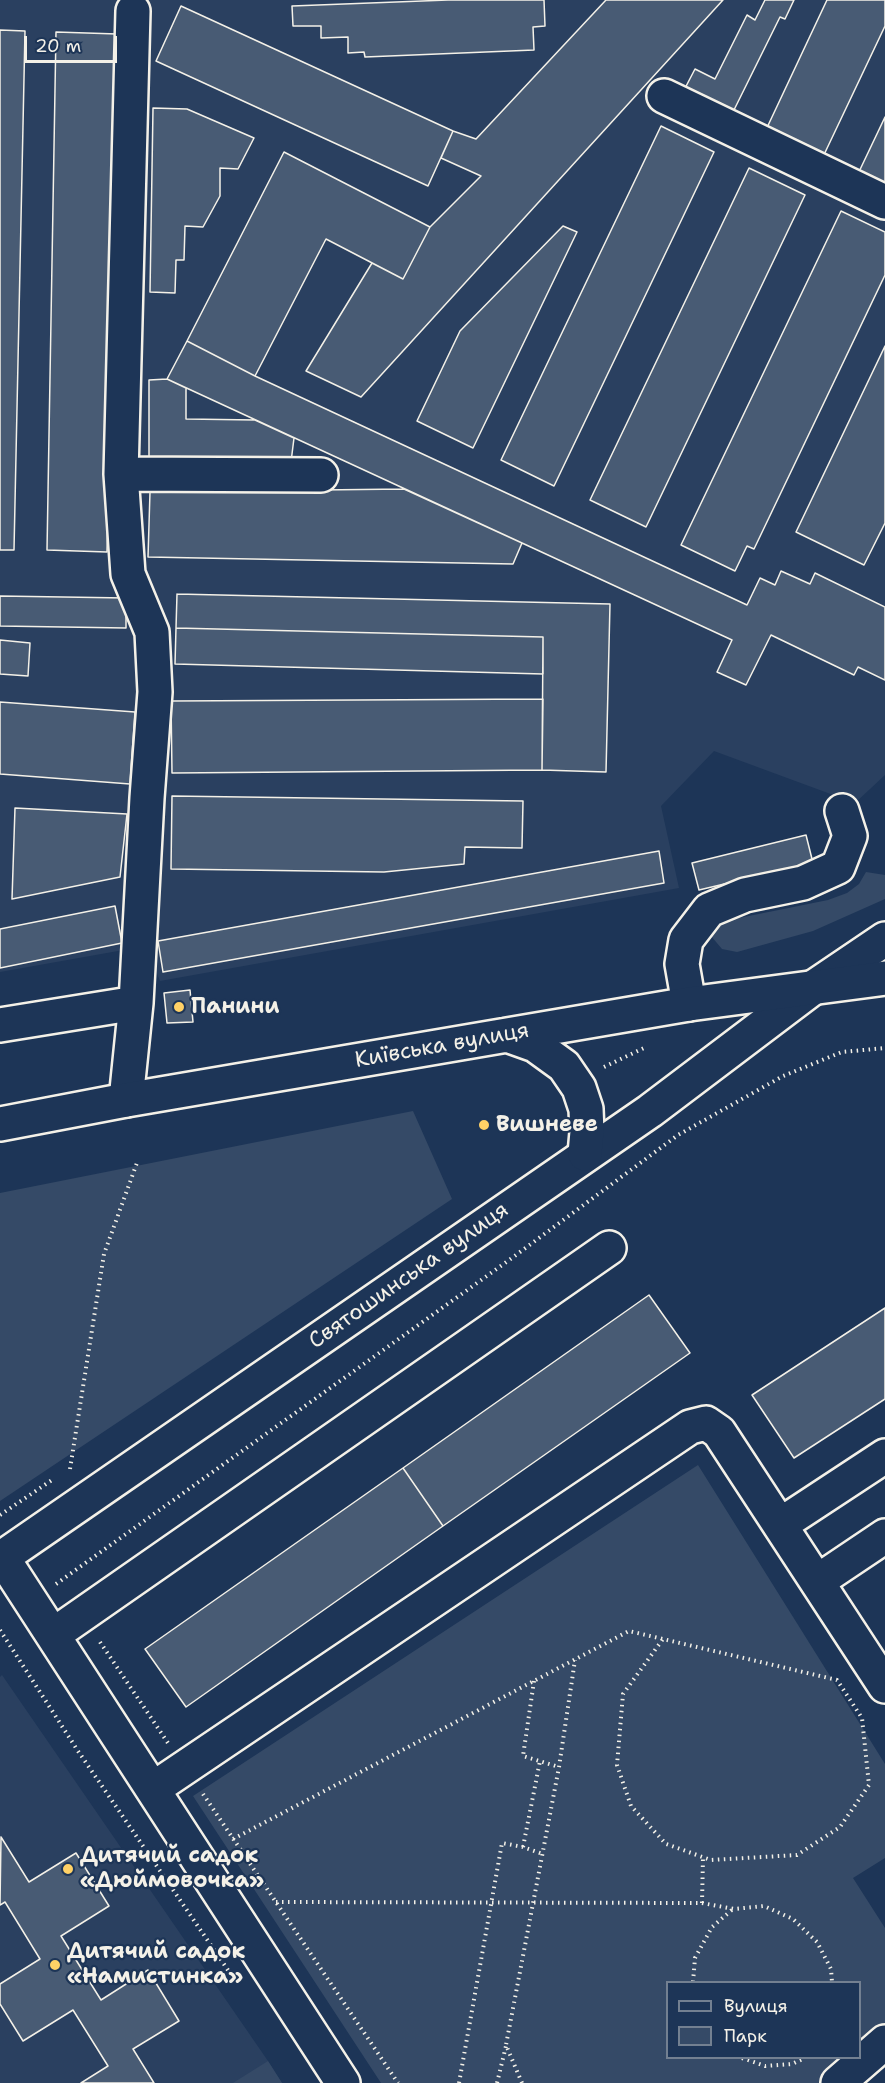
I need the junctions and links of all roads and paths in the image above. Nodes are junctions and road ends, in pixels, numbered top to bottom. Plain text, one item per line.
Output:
1 (133, 11) dead end
2 (664, 96) dead end
3 (885, 202) edge
4 (121, 474) junction
5 (321, 475) dead end
6 (842, 811) dead end
7 (885, 939) edge
8 (885, 978) edge
9 (814, 987) junction
10 (136, 1003) junction
11 (689, 1004) junction
12 (0, 1025) edge
13 (507, 1035) junction
14 (644, 1048) dead end
15 (885, 1048) edge
16 (603, 1068) dead end
17 (126, 1100) junction
18 (0, 1124) edge
19 (585, 1154) junction
20 (138, 1160) dead end
21 (609, 1248) dead end
22 (885, 1456) edge
23 (70, 1469) dead end
24 (780, 1525) junction
25 (885, 1536) edge
26 (1, 1558) edge
27 (818, 1581) junction
28 (60, 1582) junction
29 (32, 1602) junction
30 (82, 1615) junction
31 (0, 1630) edge
32 (53, 1635) junction
33 (663, 1639) junction
34 (575, 1659) junction
35 (534, 1680) junction
36 (885, 1686) edge
37 (540, 1761) junction
38 (185, 1767) junction
39 (560, 1767) junction
40 (153, 1789) junction
41 (233, 1839) junction
42 (523, 1847) junction
43 (543, 1854) junction
44 (703, 1857) junction
45 (276, 1902) junction
46 (492, 1902) junction
47 (533, 1903) junction
48 (702, 1903) junction
49 (734, 1909) junction
50 (233, 1978) dead end
51 (693, 1981) edge
52 (832, 1981) edge
53 (885, 2042) edge
54 (506, 2045) junction
55 (745, 2059) edge
56 (803, 2059) edge
57 (343, 2083) edge
58 (398, 2083) edge
59 (459, 2083) edge
60 (497, 2083) edge
61 (522, 2083) edge
62 (838, 2083) edge

1 - 4 street
2 - 3 street
4 - 5 street
4 - 10 street
6 - 11 street
7 - 9 street, Святошинська вулиця
8 - 9 street, Київська вулиця
9 - 11 street, Київська вулиця
9 - 19 street, Святошинська вулиця
10 - 12 street
10 - 17 street
11 - 13 street, Київська вулиця
13 - 17 street, Київська вулиця
13 - 19 street
14 - 16 path
15 - 28 path
17 - 18 street, Київська вулиця
19 - 26 street, Святошинська вулиця
20 - 23 path
21 - 30 street
22 - 24 street
24 - 27 street
24 - 38 street
25 - 27 street
26 - 29 street
27 - 36 street
28 - 29 path
28 - 30 path
29 - 32 street
30 - 32 street
30 - 38 path
31 - 50 path
32 - 40 street
33 - 34 path
33 - 44 path
33 - 44 path
34 - 35 path
34 - 39 path
35 - 37 path
35 - 41 path
37 - 39 path
37 - 42 path
38 - 40 street
38 - 41 path
39 - 43 path
40 - 57 street
41 - 45 path
42 - 43 path
42 - 46 path
43 - 47 path
44 - 48 path
45 - 46 path
45 - 58 path
46 - 47 path
46 - 59 path
47 - 48 path
47 - 54 path
48 - 49 path
49 - 51 path
49 - 52 path
53 - 62 street
54 - 60 path
54 - 61 path
55 - 56 path

